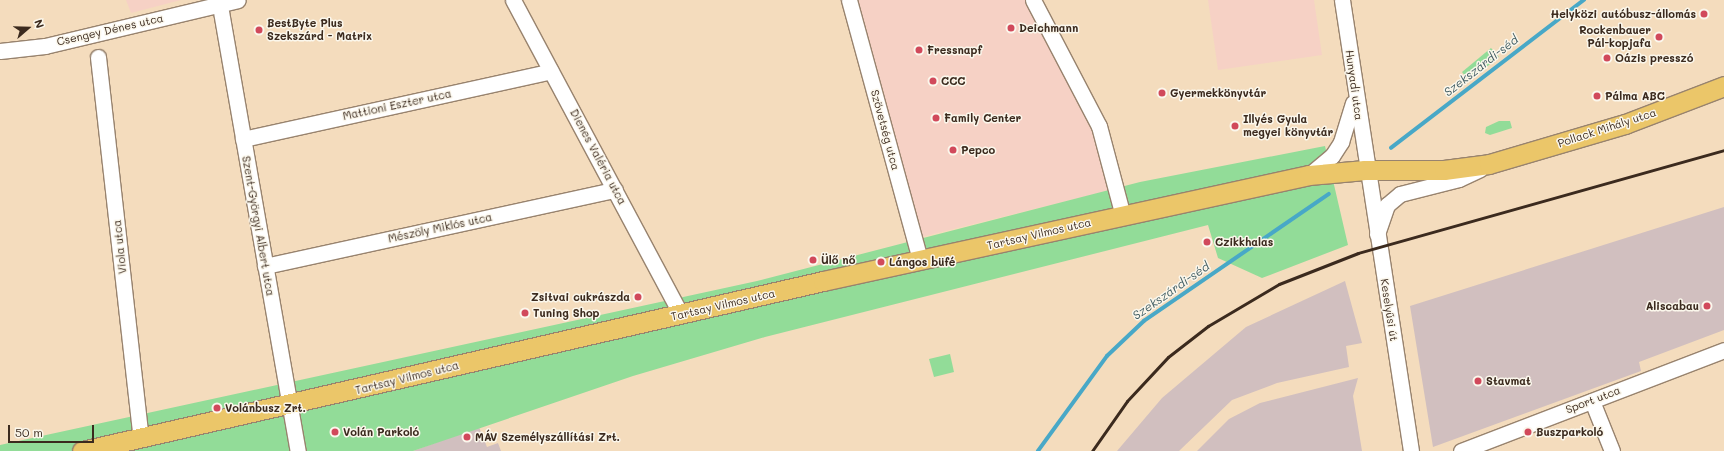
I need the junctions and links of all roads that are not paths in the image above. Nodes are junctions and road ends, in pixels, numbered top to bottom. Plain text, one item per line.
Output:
1 (238, 0) edge
2 (513, 0) edge
3 (849, 0) edge
4 (1033, 0) edge
5 (1342, 0) edge
6 (219, 2) edge
7 (0, 51) edge
8 (98, 58) dead end
9 (551, 71) junction
10 (1724, 86) edge
11 (1355, 94) junction
12 (243, 139) junction
13 (1489, 164) junction
14 (1366, 170) junction
15 (1309, 175) junction
16 (615, 190) junction
17 (1123, 216) junction
18 (1376, 235) junction
19 (920, 260) junction
20 (265, 266) junction
21 (681, 315) junction
22 (1724, 350) edge
23 (1592, 401) junction
24 (290, 404) junction
25 (141, 438) junction
26 (82, 451) edge
27 (298, 451) edge
28 (1411, 451) edge
29 (1461, 451) edge
30 (1612, 451) edge

1 - 6 street, Csengey Dénes utca
2 - 9 street, Dienes Valéria utca
3 - 19 street, Szövetség utca
4 - 17 street
5 - 11 street, Hunyadi utca
6 - 7 street, Csengey Dénes utca
6 - 12 street, Szent-Györgyi Albert utca
8 - 25 street, Viola utca
9 - 12 street, Mattioni Eszter utca
9 - 16 street, Dienes Valéria utca
10 - 13 main road, Pollack Mihály utca
11 - 14 street, Hunyadi utca
11 - 15 street
12 - 20 street, Szent-Györgyi Albert utca
13 - 14 main road, Pollack Mihály utca
13 - 18 street, Pollack Mihály utca
14 - 15 main road, Tartsay Vilmos utca
14 - 18 street, Keselyűsi út
15 - 17 main road, Tartsay Vilmos utca
16 - 20 street, Mészöly Miklós utca
16 - 21 street, Dienes Valéria utca
17 - 19 main road, Tartsay Vilmos utca
18 - 28 street, Keselyűsi út
19 - 21 main road, Tartsay Vilmos utca
20 - 24 street, Szent-Györgyi Albert utca
21 - 24 main road, Tartsay Vilmos utca
22 - 23 street, Sport utca
23 - 29 street, Sport utca
23 - 30 street
24 - 25 main road, Tartsay Vilmos utca
24 - 27 street, Szent-Györgyi Albert utca
25 - 26 main road, Tartsay Vilmos utca

